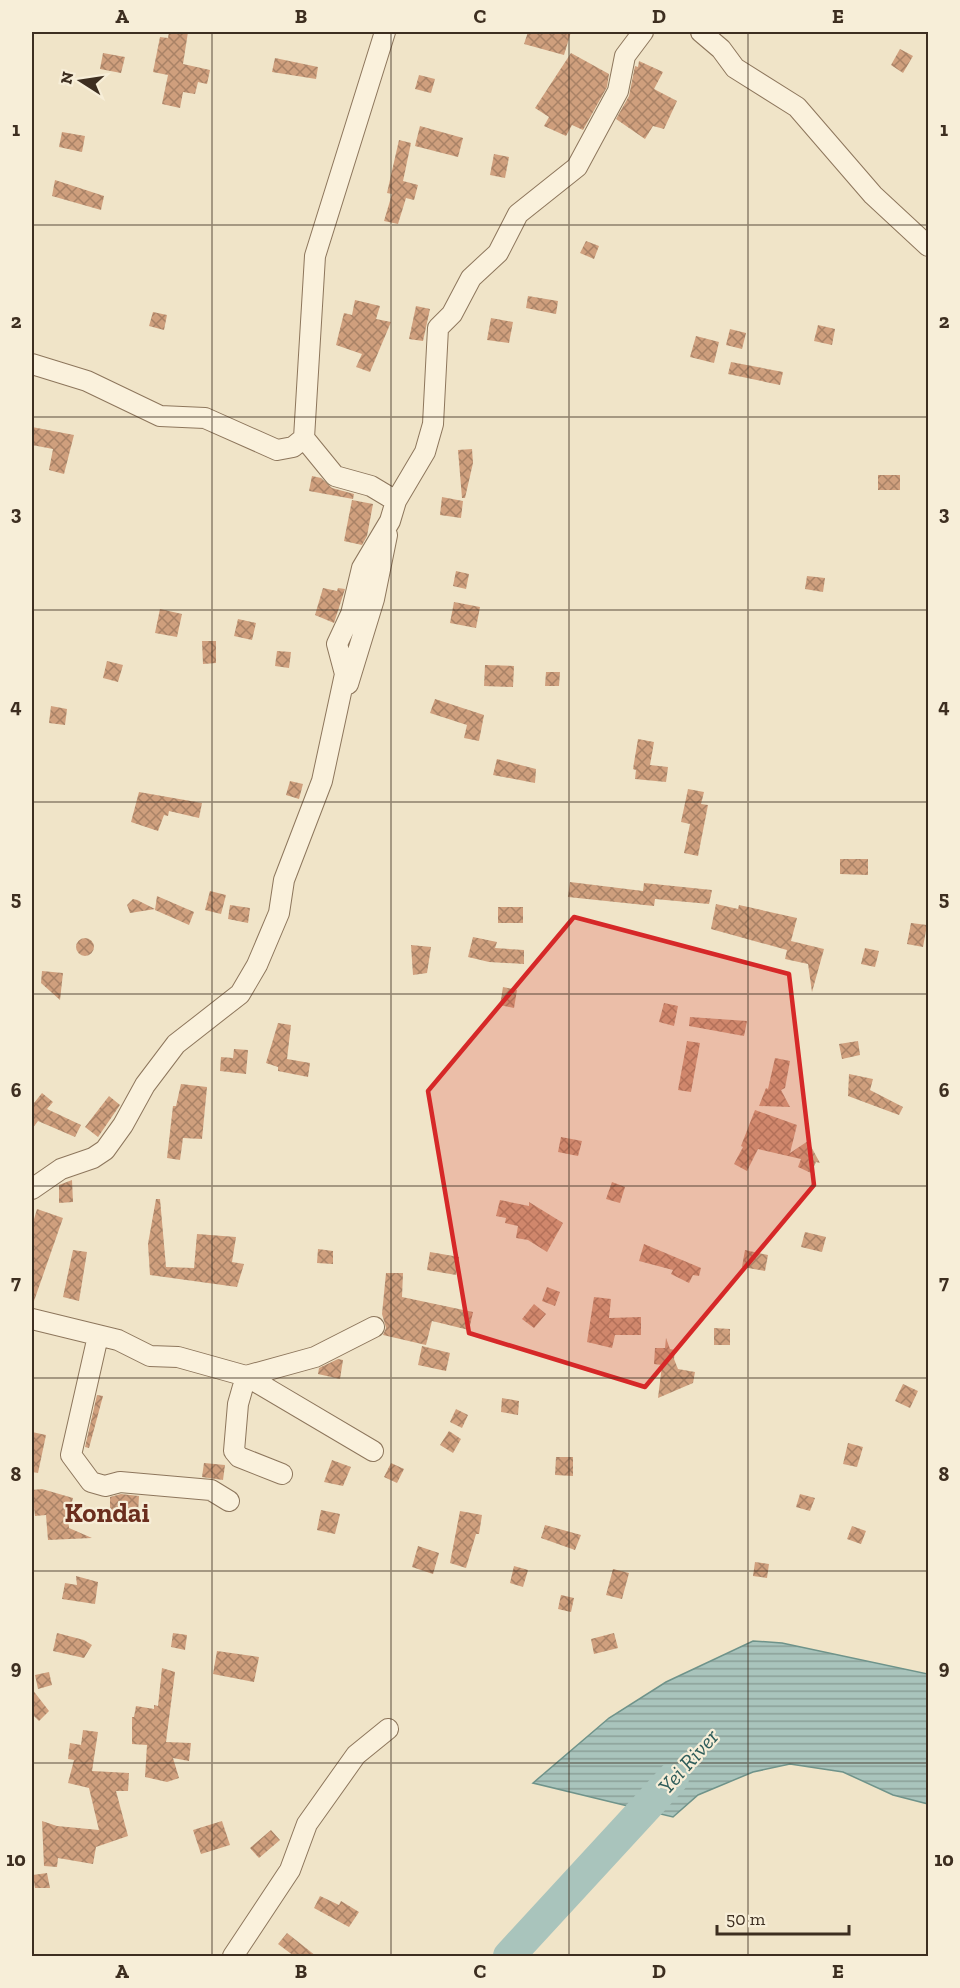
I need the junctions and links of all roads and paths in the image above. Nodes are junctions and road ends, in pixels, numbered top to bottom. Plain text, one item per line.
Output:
1 (385, 32) edge
2 (643, 32) edge
3 (701, 32) edge
4 (928, 246) edge
5 (32, 364) edge
6 (304, 438) junction
7 (396, 501) junction
8 (32, 1190) edge
9 (32, 1319) edge
10 (374, 1327) dead end
11 (98, 1336) junction
12 (246, 1376) junction
13 (373, 1451) dead end
14 (282, 1474) dead end
15 (229, 1501) dead end
16 (388, 1729) dead end
17 (233, 1956) edge

1 - 6 street
2 - 7 street
3 - 4 street
5 - 6 street
6 - 7 street
7 - 8 street
9 - 11 street
10 - 12 street
11 - 12 street
11 - 15 street
12 - 13 street
12 - 14 street
16 - 17 street

